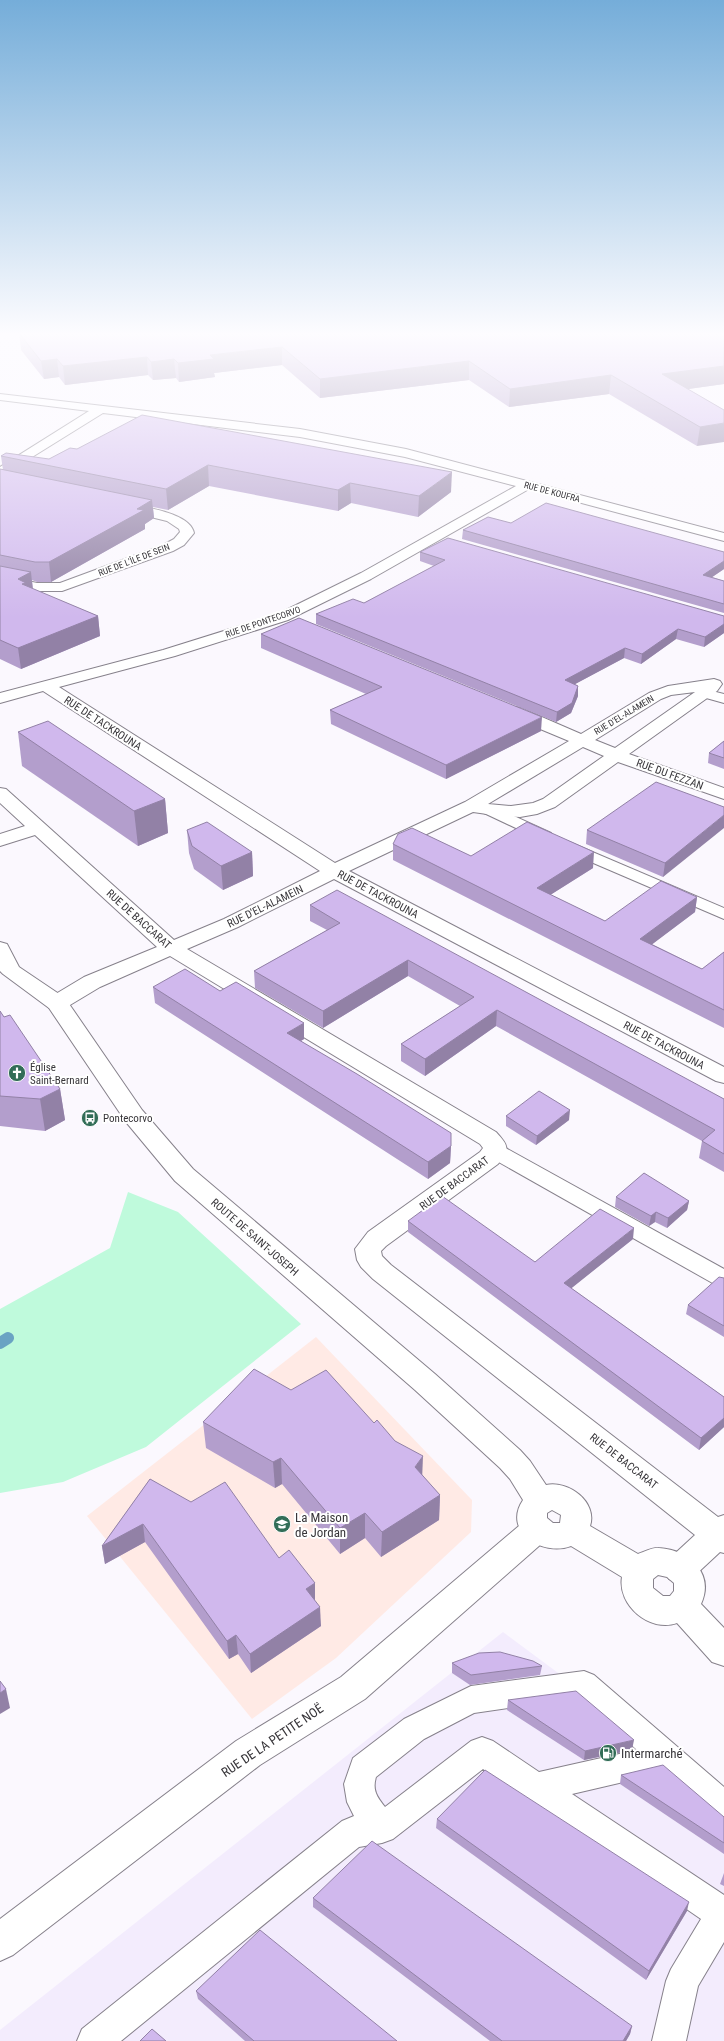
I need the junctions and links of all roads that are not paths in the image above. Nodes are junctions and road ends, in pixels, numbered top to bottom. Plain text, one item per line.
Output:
1 (74, 428) edge
2 (258, 428) edge
3 (3, 479) edge
4 (527, 485) junction
5 (107, 503) edge
6 (434, 537) junction
7 (724, 537) edge
8 (451, 542) edge
9 (0, 579) edge
10 (283, 617) junction
11 (305, 626) edge
12 (714, 684) edge
13 (46, 686) junction
14 (0, 698) edge
15 (724, 699) edge
16 (502, 707) edge
17 (583, 740) junction
18 (616, 755) junction
19 (0, 793) edge
20 (724, 794) edge
21 (481, 808) junction
22 (38, 828) junction
23 (0, 840) edge
24 (334, 871) junction
25 (724, 914) edge
26 (0, 948) edge
27 (171, 948) junction
28 (5, 972) edge
29 (57, 1003) junction
30 (724, 1076) edge
31 (495, 1151) junction
32 (724, 1279) edge
33 (538, 1515) junction
34 (722, 1534) edge
35 (680, 1569) junction
36 (639, 1571) junction
37 (682, 1606) junction
38 (724, 1651) edge
39 (667, 1757) junction
40 (536, 1788) junction
41 (724, 1807) edge
42 (382, 1828) junction
43 (723, 1913) edge
44 (0, 1942) edge
45 (94, 2041) edge
46 (669, 2041) edge

1 - 3 street
2 - 4 street, RUE DE KOUFRA
4 - 6 street, RUE DE PONTECORVO
4 - 7 street, RUE DE KOUFRA
5 - 9 street, RUE DE L'ÎLE DE SEIN
6 - 8 street
6 - 10 street, RUE DE PONTECORVO
10 - 11 street
10 - 13 street, RUE DE PONTECORVO
12 - 15 lane
12 - 17 street, RUE D'EL-ALAMEIN
12 - 18 street, RUE D'EL-ALAMEIN
13 - 14 street, RUE DE PONTECORVO
13 - 24 street, RUE DE TACKROUNA
16 - 17 street
17 - 18 street, RUE D'EL-ALAMEIN
17 - 21 street, RUE D'EL-ALAMEIN
18 - 20 street, RUE DU FEZZAN
18 - 21 street, RUE D'EL-ALAMEIN
19 - 22 street, RUE DE BACCARAT
21 - 24 street, RUE D'EL-ALAMEIN
21 - 25 lane
22 - 23 street
22 - 27 street, RUE DE BACCARAT
24 - 27 street, RUE D'EL-ALAMEIN
24 - 30 street, RUE DE TACKROUNA
26 - 28 street, ROUTE DE SAINT-JOSEPH
27 - 29 street, RUE D'EL-ALAMEIN
27 - 31 street, RUE DE BACCARAT
28 - 29 street, ROUTE DE SAINT-JOSEPH
29 - 33 street, ROUTE DE SAINT-JOSEPH
31 - 32 lane
31 - 34 street, RUE DE BACCARAT
33 - 36 street
33 - 44 street, RUE DE LA PETITE NOË
34 - 35 street
35 - 36 street
35 - 37 street
36 - 37 street
37 - 38 street
39 - 40 lane
39 - 41 lane
39 - 42 lane
40 - 42 lane
40 - 43 lane
42 - 45 lane
43 - 46 lane

